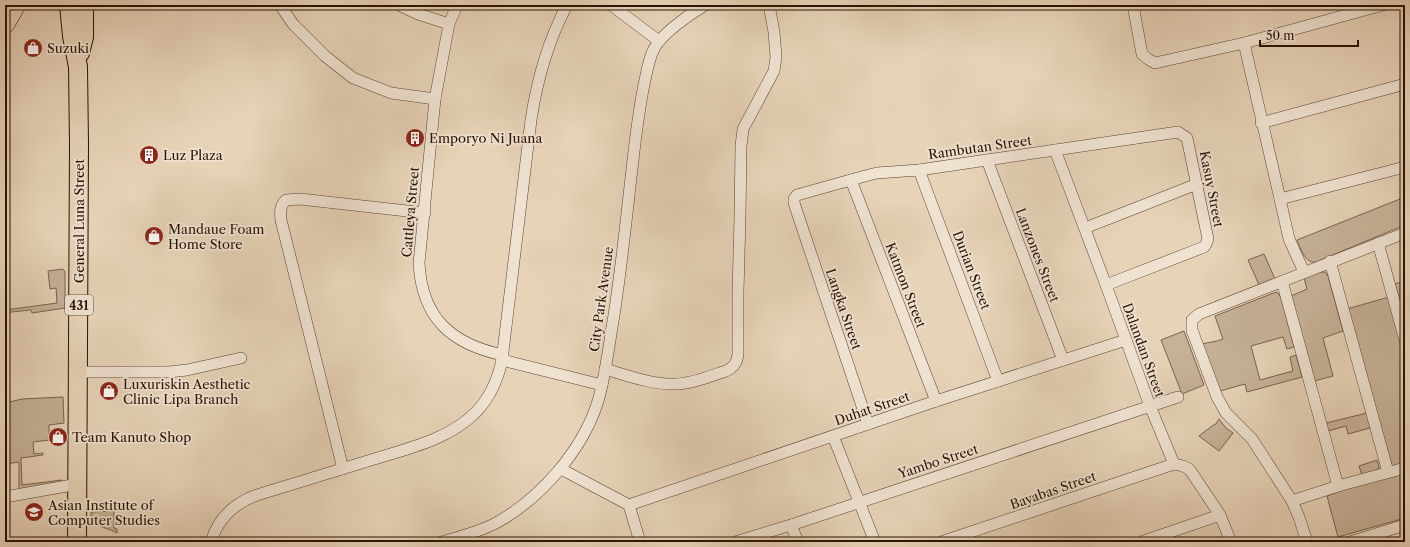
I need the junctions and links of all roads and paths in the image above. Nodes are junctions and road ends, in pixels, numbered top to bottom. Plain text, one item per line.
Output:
1 (16, 5) edge
2 (70, 5) edge
3 (84, 5) edge
4 (280, 5) edge
5 (399, 5) edge
6 (457, 5) edge
7 (566, 5) edge
8 (611, 5) edge
9 (705, 5) edge
10 (768, 5) edge
11 (1133, 5) edge
12 (1384, 5) edge
13 (5, 24) edge
14 (449, 24) junction
15 (659, 41) junction
16 (1244, 43) junction
17 (78, 67) junction
18 (1405, 84) edge
19 (435, 99) junction
20 (1262, 123) junction
21 (1178, 132) joint
22 (1055, 150) junction
23 (987, 160) junction
24 (1405, 167) edge
25 (919, 170) junction
26 (851, 180) junction
27 (1196, 184) junction
28 (1280, 200) junction
29 (794, 203) joint
30 (425, 213) junction
31 (1085, 228) junction
32 (1405, 232) edge
33 (1378, 243) junction
34 (1330, 261) junction
35 (1304, 272) junction
36 (1282, 281) junction
37 (1106, 285) junction
38 (1126, 340) junction
39 (1405, 340) edge
40 (241, 358) dead end
41 (502, 358) junction
42 (1063, 360) junction
43 (605, 369) junction
44 (79, 372) junction
45 (998, 381) junction
46 (602, 385) junction
47 (1178, 397) dead end
48 (936, 401) junction
49 (1150, 406) junction
50 (868, 424) junction
51 (833, 436) junction
52 (1174, 464) junction
53 (561, 468) junction
54 (1405, 468) edge
55 (343, 469) junction
56 (1388, 472) junction
57 (78, 484) junction
58 (1338, 486) junction
59 (5, 497) edge
60 (859, 502) junction
61 (1292, 502) junction
62 (629, 505) junction
63 (1220, 515) junction
64 (791, 525) junction
65 (1405, 525) edge
66 (77, 542) edge
67 (212, 542) edge
68 (441, 542) edge
69 (640, 542) edge
70 (735, 542) edge
71 (798, 542) edge
72 (875, 542) edge
73 (941, 542) edge
74 (1141, 542) edge
75 (1231, 542) edge
76 (1307, 542) edge
77 (1350, 542) edge

1 - 13 highway
2 - 17 main road, General Luna Street / 431
3 - 17 main road, General Luna Street / 431
4 - 19 street
5 - 14 street
6 - 14 street, Cattleya Street
7 - 41 street
8 - 15 street
9 - 15 street, City Park Avenue
10 - 43 street
11 - 16 street
12 - 16 street
14 - 19 street, Cattleya Street
15 - 43 street, City Park Avenue
16 - 20 street
17 - 44 main road, General Luna Street / 431
18 - 20 street
19 - 30 street, Cattleya Street
20 - 28 street
21 - 22 street, Rambutan Street
21 - 27 street, Kasuy Street
22 - 23 street, Rambutan Street
22 - 31 street, Dalandan Street
23 - 25 street, Rambutan Street
23 - 42 street, Lanzones Street
24 - 28 street
25 - 26 street, Rambutan Street
25 - 45 street, Durian Street
26 - 29 street, Rambutan Street
26 - 48 street, Katmon Street
27 - 31 street
27 - 37 street, Kasuy Street
28 - 35 street
29 - 50 street, Langka Street
30 - 41 street, Cattleya Street
30 - 55 street
31 - 37 street, Dalandan Street
32 - 33 street
33 - 34 street
33 - 39 street
34 - 35 street
34 - 56 street
35 - 36 street
36 - 58 street
36 - 61 street
37 - 38 street, Dalandan Street
38 - 42 street, Duhat Street
38 - 49 street, Dalandan Street
40 - 44 street
41 - 46 street, Cattleya Street
41 - 55 street
42 - 45 street, Duhat Street
43 - 46 street, City Park Avenue
44 - 57 main road, General Luna Street / 431
45 - 48 street, Duhat Street
46 - 53 street, City Park Avenue
47 - 49 street, Yambo Street
48 - 50 street, Duhat Street
49 - 52 street, Dalandan Street
49 - 60 street, Yambo Street
50 - 51 street, Duhat Street
51 - 60 street
51 - 62 street, Duhat Street
52 - 63 street
52 - 73 street, Bayabas Street
53 - 62 street
53 - 68 street, City Park Avenue
54 - 56 street
55 - 67 street
56 - 58 street
57 - 59 street
57 - 66 main road, General Luna Street / 431
58 - 61 street
60 - 64 street, Yambo Street
60 - 72 street
61 - 76 street
62 - 69 street
63 - 74 street
63 - 75 street
64 - 70 street, Yambo Street
64 - 71 street
65 - 77 street

